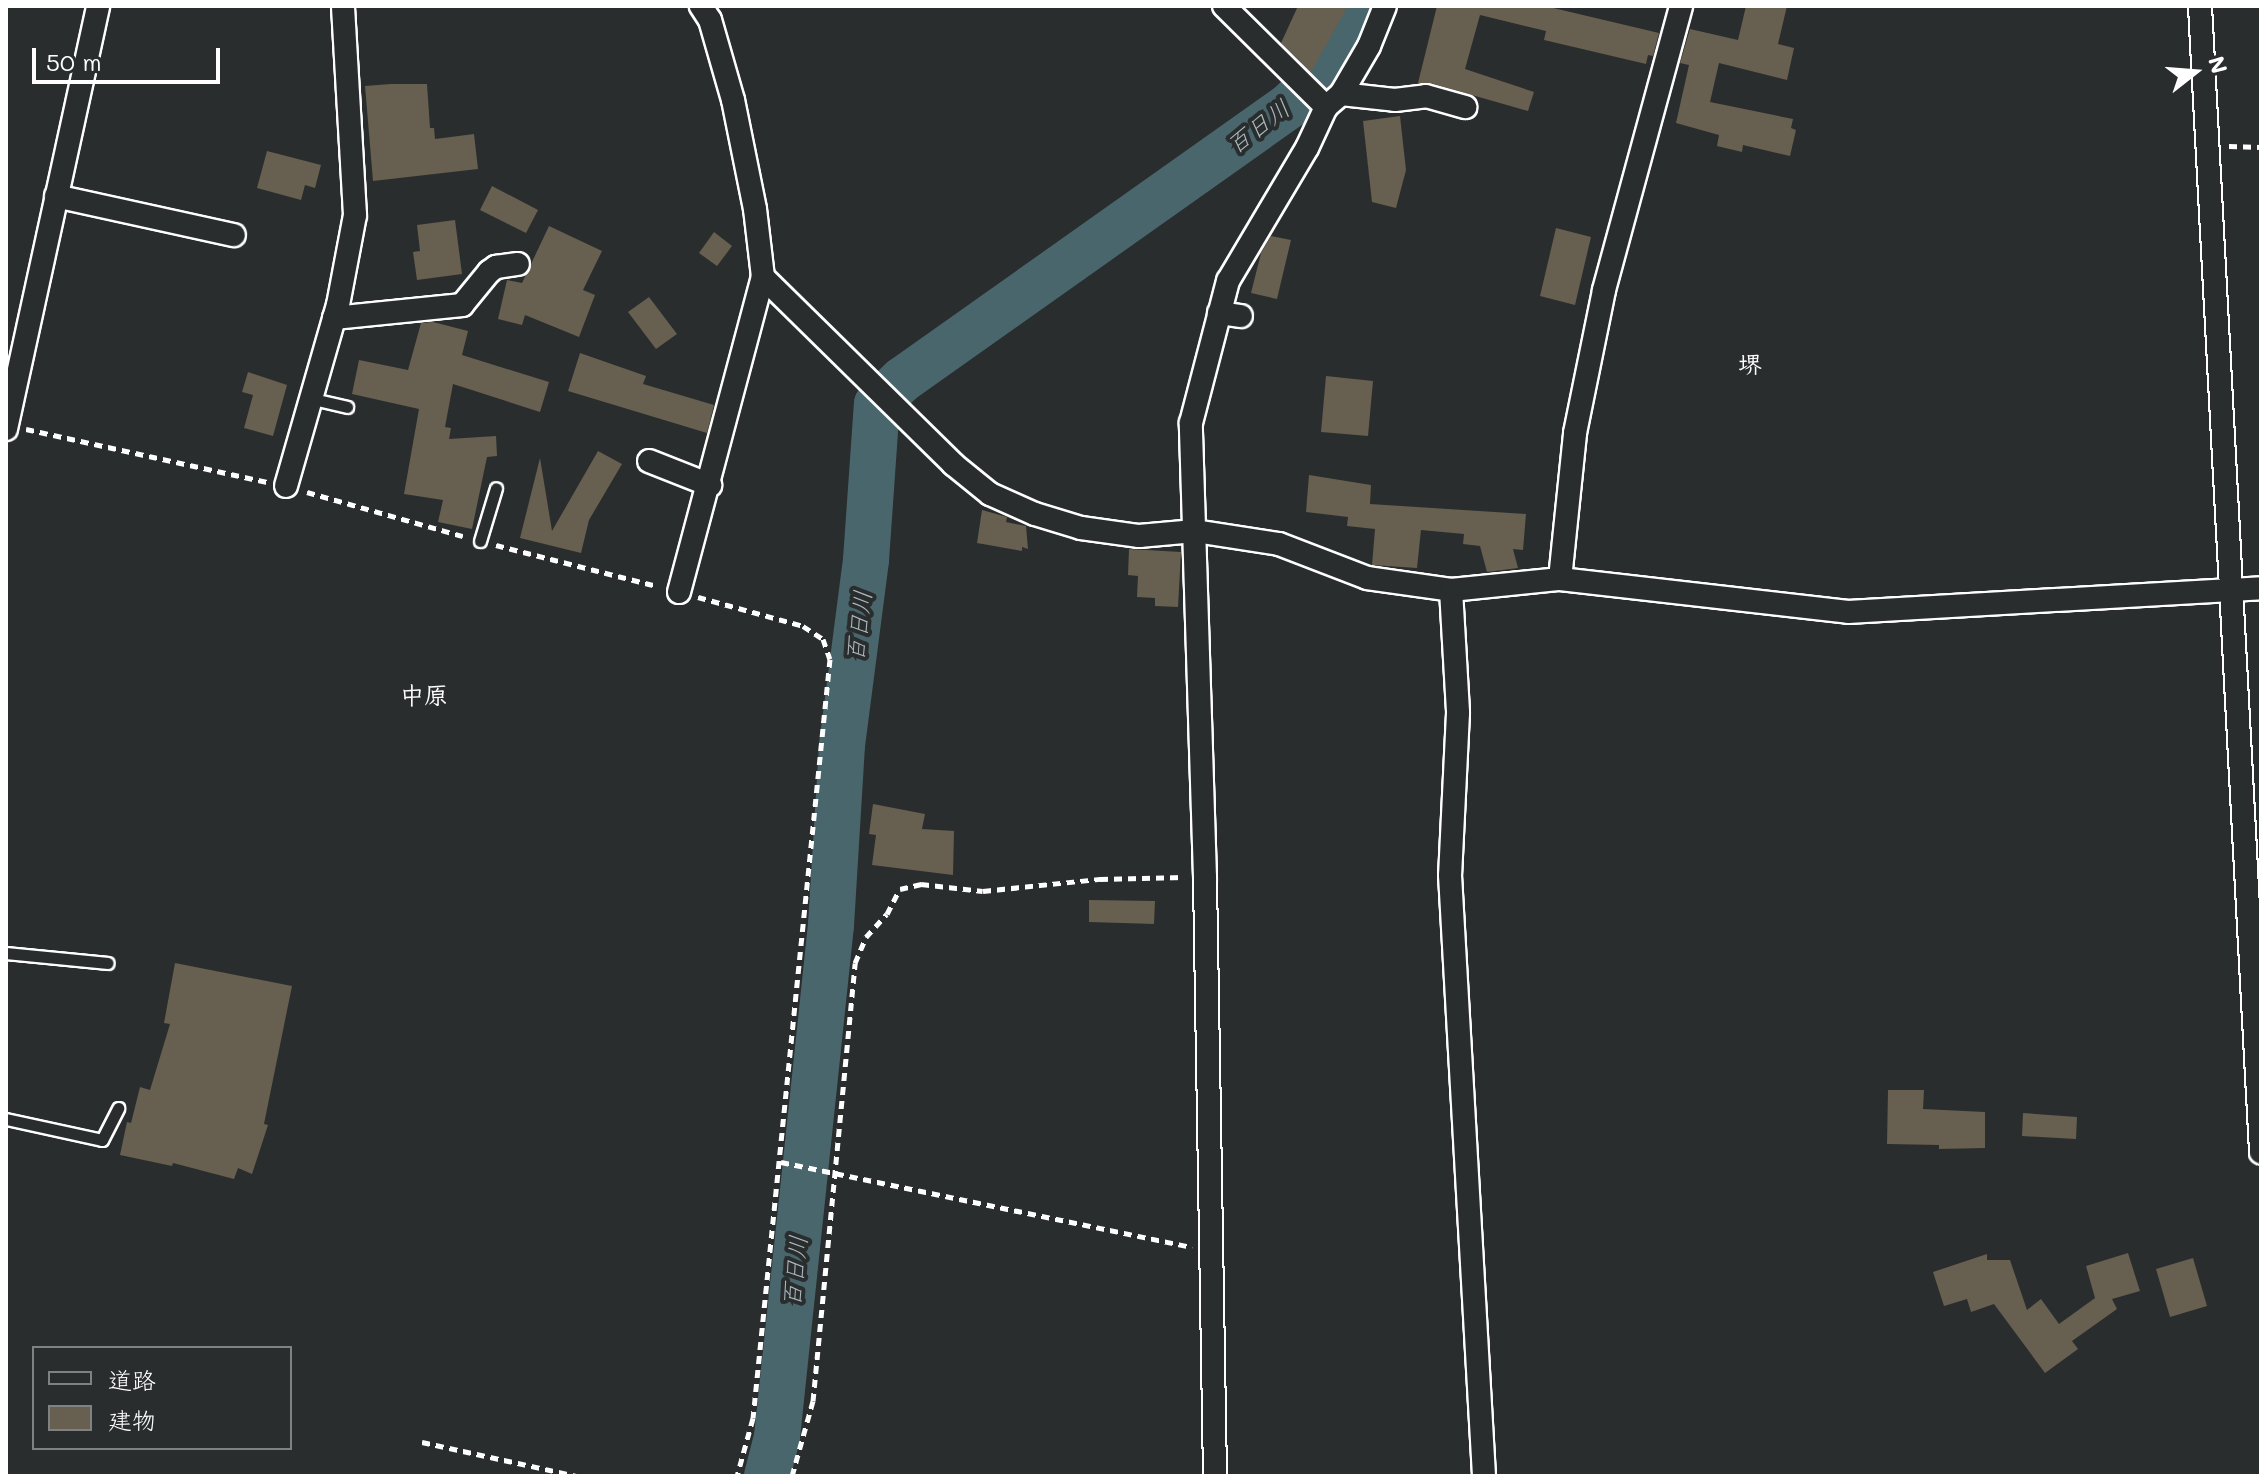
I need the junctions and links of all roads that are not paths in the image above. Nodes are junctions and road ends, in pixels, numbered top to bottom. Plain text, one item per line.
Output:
1 (98, 6) edge
2 (343, 6) edge
3 (701, 6) edge
4 (1224, 6) edge
5 (1385, 6) edge
6 (1681, 6) edge
7 (2200, 6) edge
8 (1319, 94) junction
9 (1465, 107) dead end
10 (56, 196) junction
11 (234, 235) dead end
12 (518, 264) dead end
13 (763, 277) junction
14 (334, 318) junction
15 (313, 399) junction
16 (347, 407) dead end
17 (7, 427) edge
18 (649, 461) dead end
19 (710, 485) junction
20 (286, 486) road end
21 (496, 488) dead end
22 (1195, 531) junction
23 (480, 541) road end
24 (1560, 579) junction
25 (2261, 588) edge
26 (1451, 590) junction
27 (2230, 590) junction
28 (679, 592) road end
29 (6, 953) edge
30 (108, 963) dead end
31 (118, 1108) dead end
32 (6, 1119) edge
33 (2261, 1152) edge
34 (1215, 1476) edge
35 (1484, 1476) edge

1 - 10 street
2 - 14 street
3 - 13 street
4 - 8 street
5 - 8 street
6 - 24 street
7 - 27 street
8 - 9 street
8 - 22 street
10 - 11 street
10 - 17 street
12 - 14 street
13 - 19 street
13 - 22 street
14 - 15 street
15 - 16 lane
15 - 20 street
18 - 19 street
19 - 28 street
21 - 23 lane
22 - 26 street
22 - 34 street
24 - 26 street
24 - 27 street
25 - 27 street
26 - 35 street
27 - 33 street
29 - 30 lane
31 - 32 lane

